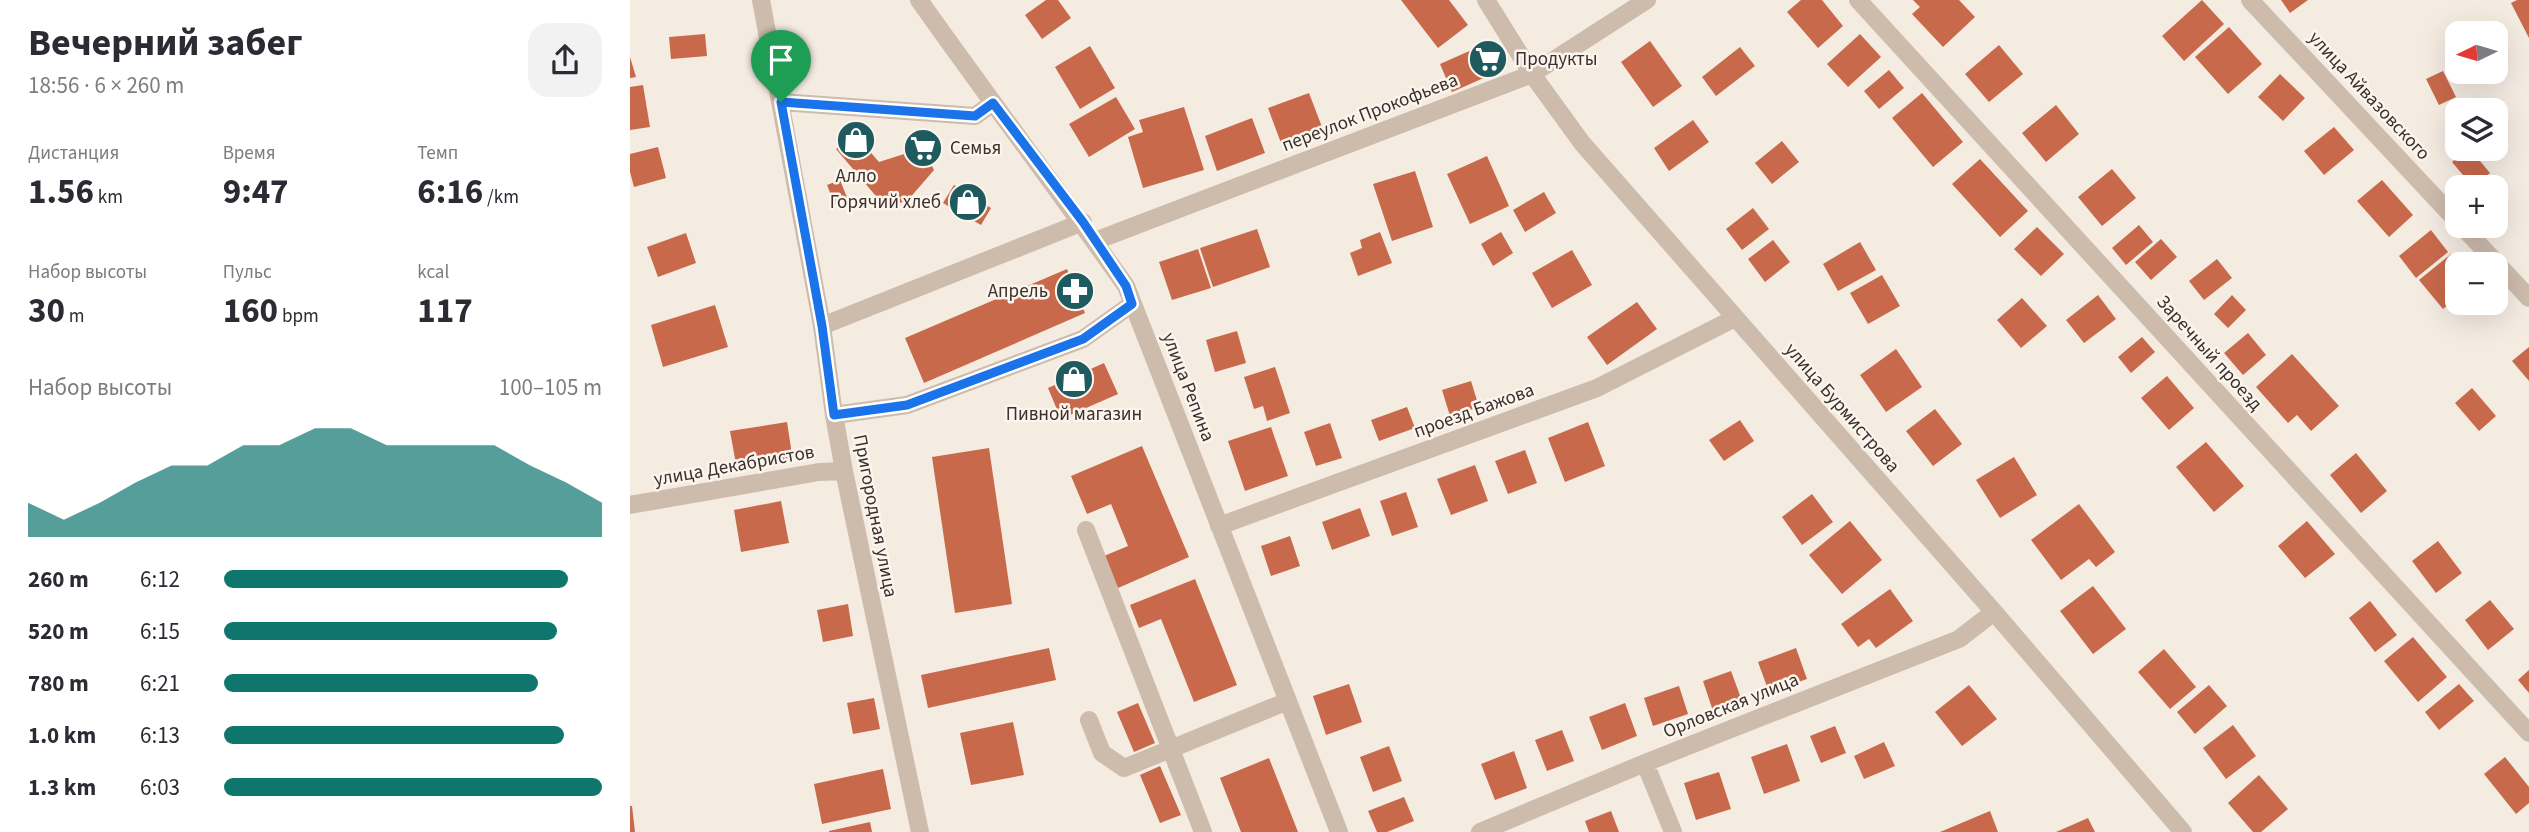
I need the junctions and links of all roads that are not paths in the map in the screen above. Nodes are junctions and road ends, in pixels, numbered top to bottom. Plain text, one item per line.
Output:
1 (761, 0) edge
2 (919, 0) edge
3 (1486, 0) edge
4 (1647, 0) edge
5 (1858, 0) edge
6 (2250, 0) edge
7 (1532, 74) junction
8 (781, 102) junction
9 (993, 103) junction
10 (2445, 208) edge
11 (1083, 222) junction
12 (2473, 238) edge
13 (1095, 240) junction
14 (2529, 298) edge
15 (1132, 304) junction
16 (1735, 318) junction
17 (822, 326) junction
18 (834, 415) junction
19 (844, 471) junction
20 (630, 505) edge
21 (1219, 526) junction
22 (1086, 530) dead end
23 (1994, 612) junction
24 (1288, 701) junction
25 (1089, 720) dead end
26 (2529, 733) edge
27 (1170, 750) junction
28 (1645, 763) junction
29 (920, 832) edge
30 (1203, 832) edge
31 (1339, 832) edge
32 (1480, 832) edge
33 (1673, 832) edge
34 (2183, 832) edge

1 - 8 street, Пригородная улица
2 - 9 street, улица Репина
3 - 7 street, улица Бурмистрова
4 - 7 street, переулок Прокофьева
5 - 26 street, Заречный проезд
6 - 10 street, улица Айвазовского
7 - 13 street, переулок Прокофьева
7 - 16 street, улица Бурмистрова
8 - 9 street
8 - 17 street, Пригородная улица
9 - 11 street, улица Репина
11 - 13 street, улица Репина
11 - 17 street
12 - 14 street
13 - 15 street, улица Репина
15 - 18 street
15 - 21 street, улица Репина
16 - 21 street, проезд Бажова
16 - 23 street, улица Бурмистрова
17 - 18 street, Пригородная улица
18 - 19 street, Пригородная улица
19 - 20 street, улица Декабристов
19 - 29 street, Пригородная улица
21 - 24 street, улица Репина
22 - 27 street
23 - 28 street, Орловская улица
23 - 34 street, улица Бурмистрова
24 - 27 street
24 - 31 street, улица Репина
25 - 27 street
27 - 30 street
28 - 32 street, Орловская улица
28 - 33 street

